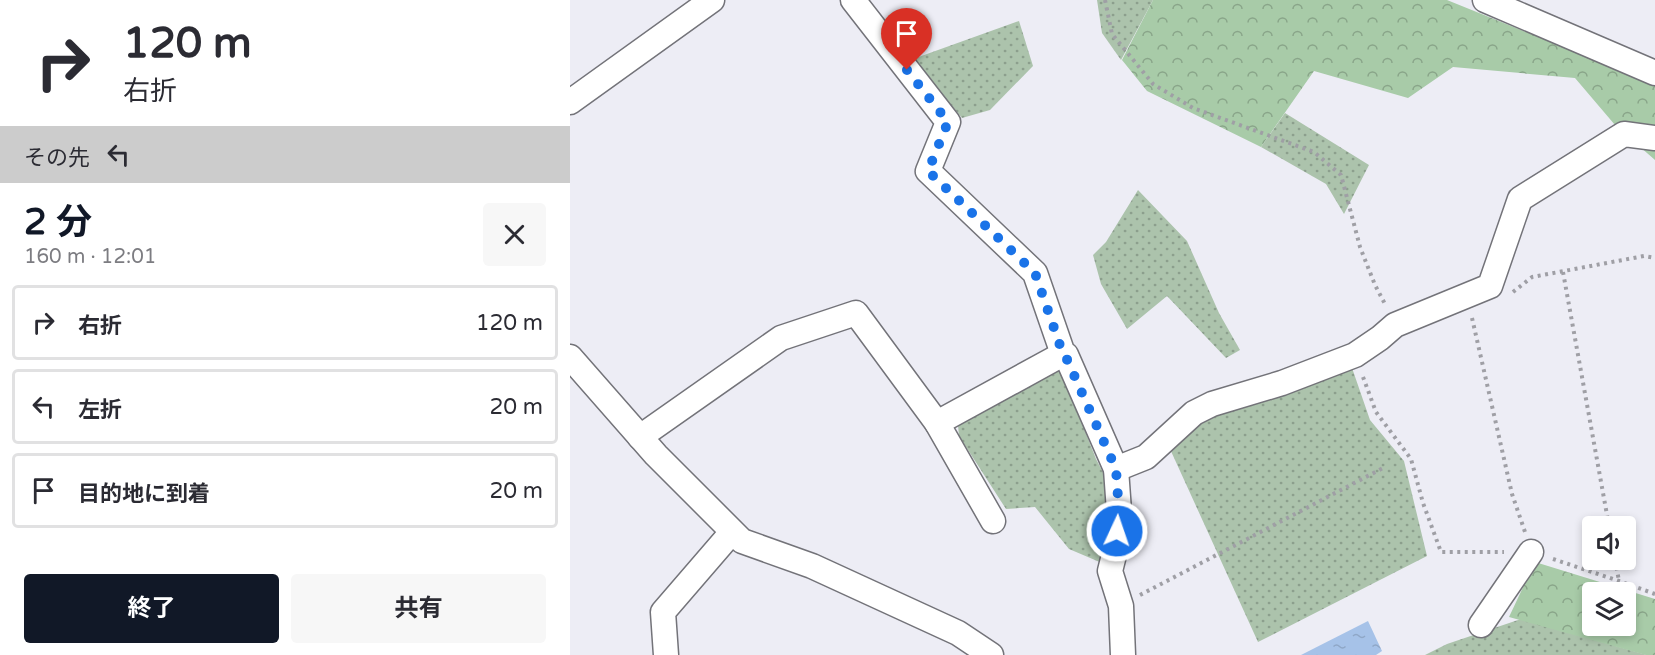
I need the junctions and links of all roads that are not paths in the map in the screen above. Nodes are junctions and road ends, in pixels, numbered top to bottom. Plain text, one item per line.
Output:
1 (712, 0) edge
2 (853, 0) edge
3 (1485, 0) edge
4 (1655, 73) edge
5 (570, 102) edge
6 (1655, 138) edge
7 (1063, 354) junction
8 (570, 357) edge
9 (937, 423) junction
10 (640, 437) junction
11 (1116, 469) junction
12 (993, 521) dead end
13 (732, 532) junction
14 (1531, 552) road end
15 (1480, 626) dead end
16 (666, 655) edge
17 (991, 655) edge
18 (1123, 655) edge

1 - 5 street
2 - 7 street
3 - 4 street
6 - 11 street
7 - 9 street
7 - 11 street
8 - 10 street
9 - 10 street
9 - 12 street
10 - 13 street
11 - 18 street
13 - 16 street
13 - 17 street
14 - 15 street

